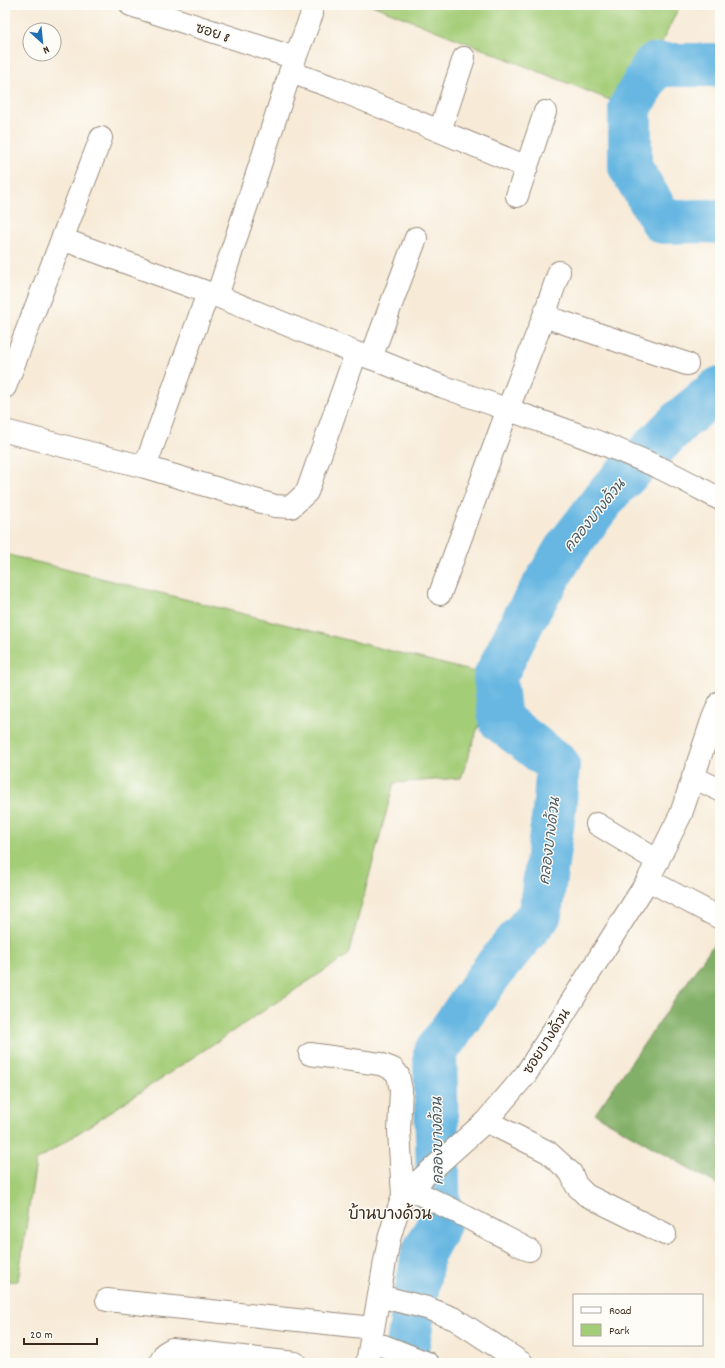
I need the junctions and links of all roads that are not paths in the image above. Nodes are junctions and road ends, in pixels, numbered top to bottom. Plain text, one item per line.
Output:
1 (131, 5) edge
2 (312, 14) dead end
3 (464, 58) dead end
4 (292, 65) junction
5 (545, 112) dead end
6 (440, 131) junction
7 (101, 138) dead end
8 (526, 167) junction
9 (517, 196) dead end
10 (416, 238) dead end
11 (62, 240) junction
12 (559, 272) dead end
13 (212, 294) junction
14 (544, 316) junction
15 (364, 356) junction
16 (687, 364) dead end
17 (5, 388) edge
18 (508, 409) junction
19 (5, 431) edge
20 (145, 467) junction
21 (720, 499) edge
22 (440, 594) dead end
23 (720, 702) edge
24 (693, 778) junction
25 (720, 790) edge
26 (597, 824) dead end
27 (658, 861) junction
28 (648, 880) junction
29 (720, 918) edge
30 (310, 1054) dead end
31 (478, 1128) junction
32 (416, 1191) junction
33 (665, 1234) dead end
34 (529, 1250) dead end
35 (390, 1299) junction
36 (107, 1300) dead end
37 (372, 1335) junction
38 (424, 1361) edge
39 (160, 1363) edge
40 (295, 1363) edge
41 (367, 1363) edge
42 (522, 1363) edge

1 - 4 street, ซอย 8
2 - 4 street
3 - 6 street
4 - 6 street, ซอย 8
4 - 13 street
5 - 8 street
6 - 8 street, ซอย 8
7 - 11 street
8 - 9 street
10 - 15 street
11 - 13 street
11 - 17 street
12 - 14 street
13 - 15 street
13 - 20 street
14 - 16 street
14 - 18 street
15 - 18 street
15 - 20 street
18 - 21 street
18 - 22 street
19 - 20 street
23 - 24 street, ซอยบางด้วน
24 - 25 street
24 - 27 street, ซอยบางด้วน
26 - 27 street
27 - 28 street, ซอยบางด้วน
28 - 29 street
28 - 31 street, ซอยบางด้วน
30 - 32 street
31 - 32 street, ซอยบางด้วน
31 - 33 street
32 - 34 street
32 - 35 street, ซอยบางด้วน
35 - 37 street, ซอยบางด้วน
35 - 42 street
36 - 37 street
37 - 38 street
37 - 41 street, ซอยบางด้วน
39 - 40 street

